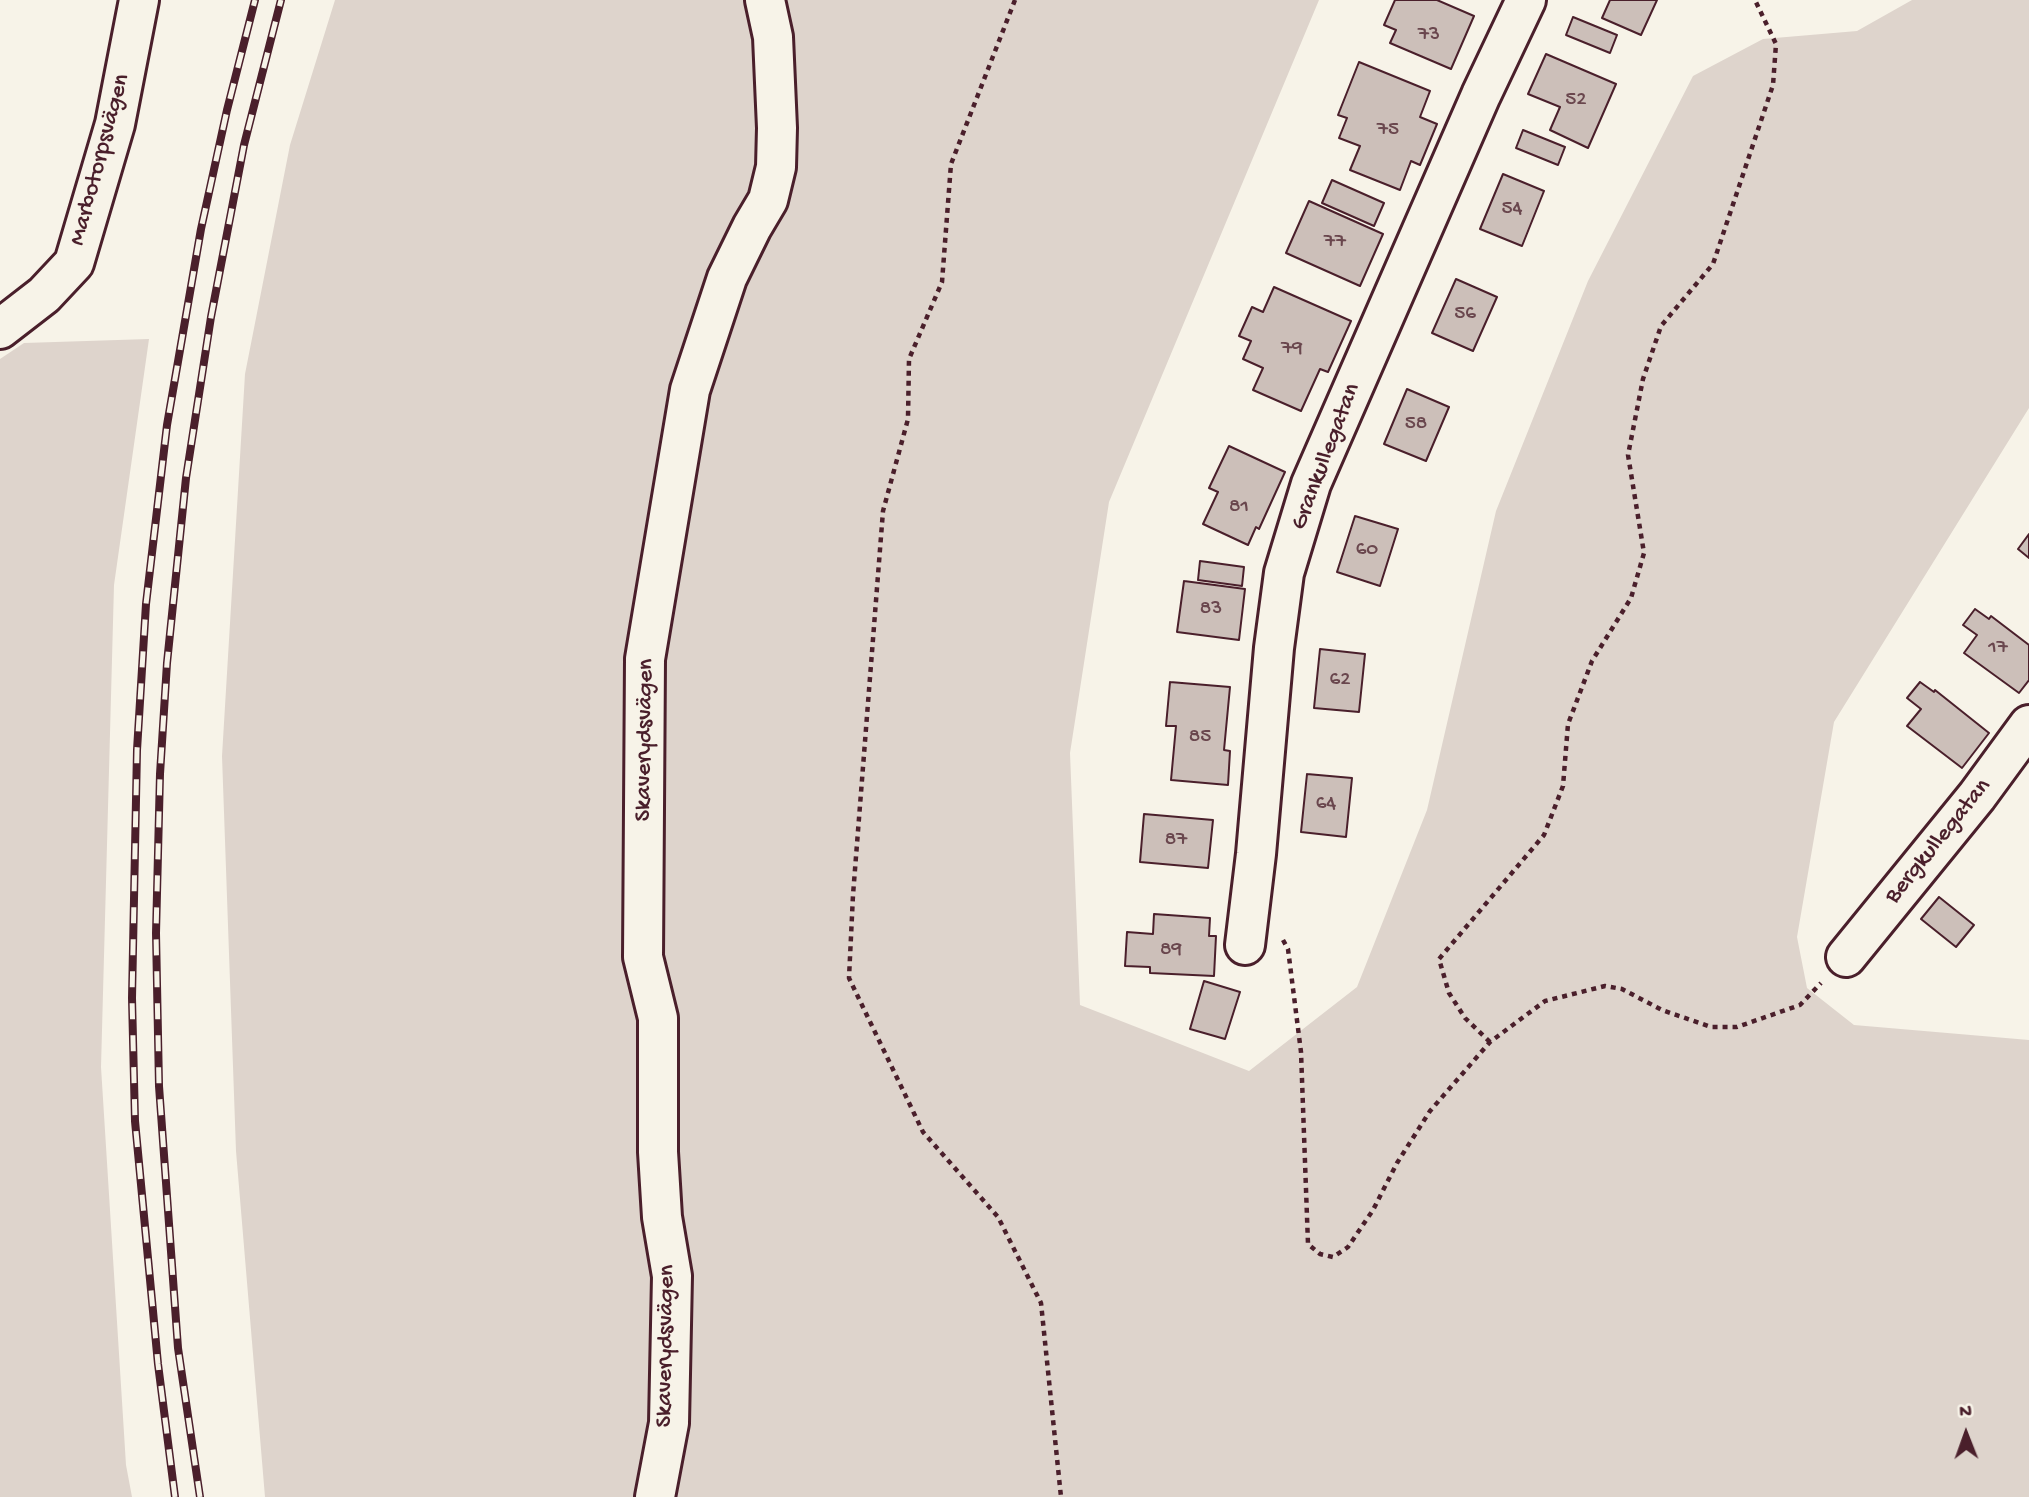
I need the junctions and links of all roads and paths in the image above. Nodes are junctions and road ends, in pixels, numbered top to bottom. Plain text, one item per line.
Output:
1 (139, 0) edge
2 (765, 0) edge
3 (1015, 0) edge
4 (1527, 0) edge
5 (1755, 0) edge
6 (0, 329) edge
7 (2029, 724) edge
8 (1261, 937) joint
9 (1846, 957) joint
10 (1490, 1042) junction
11 (655, 1497) edge
12 (1061, 1497) edge

1 - 6 street, Marbotorpsvägen
2 - 11 street, Skaverydsvägen
3 - 12 path
4 - 8 street, Grankullegatan
5 - 10 path
7 - 9 street, Bergkullegatan
8 - 10 path
9 - 10 path

